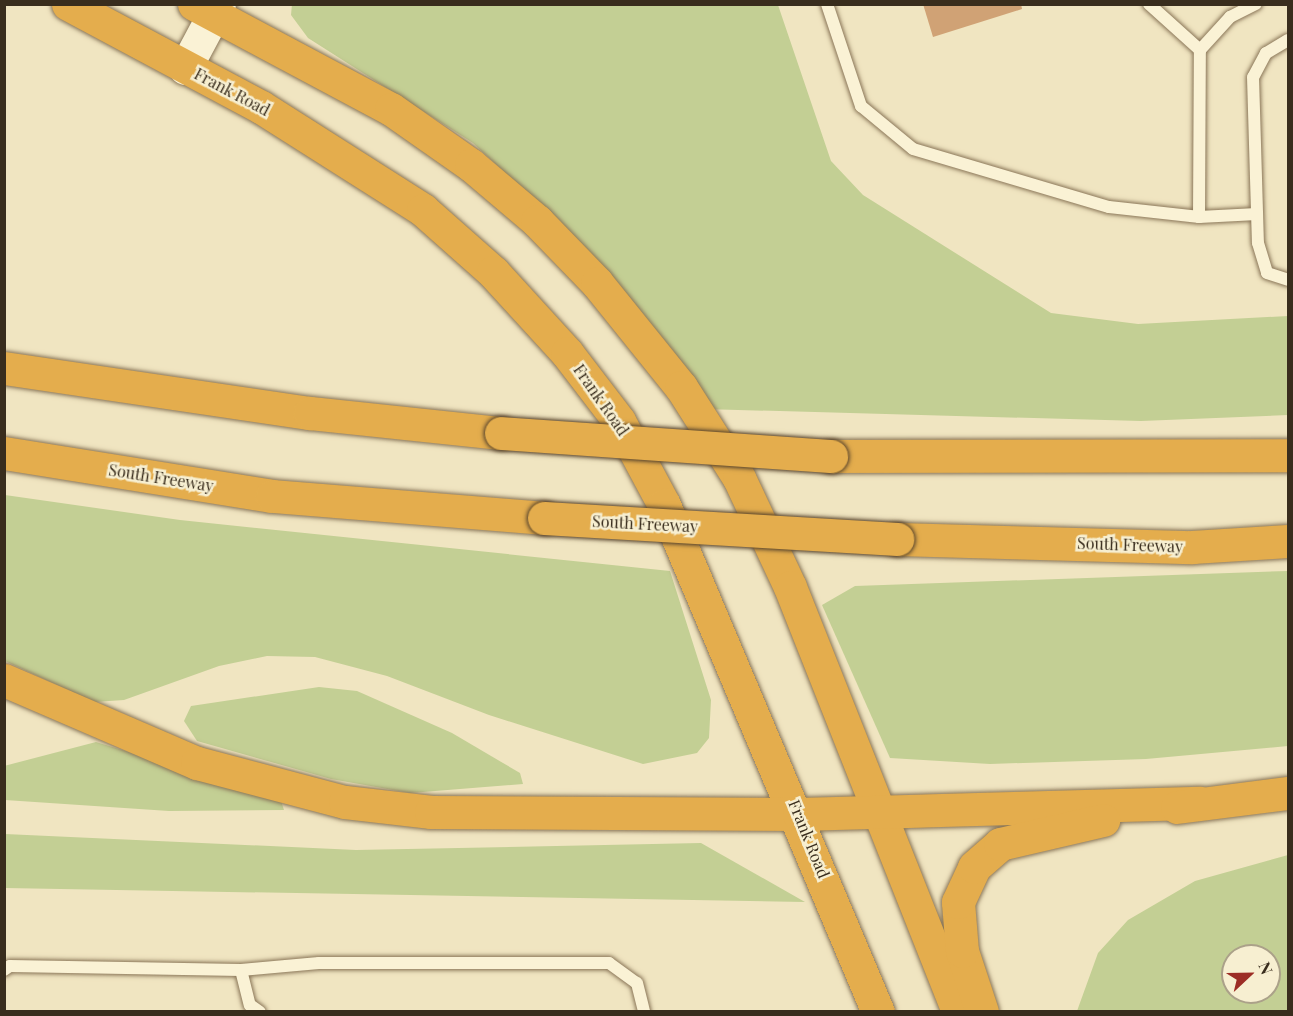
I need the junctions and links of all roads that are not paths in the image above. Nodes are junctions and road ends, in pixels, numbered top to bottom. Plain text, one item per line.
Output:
1 (68, 4) edge
2 (827, 4) edge
3 (1149, 4) edge
4 (1256, 4) edge
5 (208, 7) edge
6 (1288, 40) edge
7 (1200, 50) junction
8 (185, 68) junction
9 (1257, 214) junction
10 (1199, 217) junction
11 (1288, 280) edge
12 (4, 369) edge
13 (4, 453) edge
14 (1288, 455) edge
15 (1288, 541) edge
16 (4, 680) edge
17 (1288, 793) edge
18 (1200, 803) junction
19 (879, 808) junction
20 (799, 814) junction
21 (4, 970) edge
22 (241, 970) junction
23 (260, 1011) edge
24 (644, 1011) edge
25 (878, 1011) edge
26 (958, 1011) edge
27 (982, 1011) edge

1 - 8 highway, Frank Road
2 - 10 lane
3 - 7 lane
4 - 7 lane
5 - 8 main road
5 - 19 highway
6 - 9 lane
7 - 10 lane
8 - 20 highway, Frank Road
9 - 10 lane
9 - 11 lane
12 - 14 highway, bridge
13 - 15 highway, South Freeway, bridge
16 - 20 highway
17 - 18 highway
18 - 19 highway
18 - 27 highway
19 - 20 highway
19 - 26 highway
20 - 25 highway, Frank Road
21 - 22 lane
22 - 23 lane
22 - 24 lane

